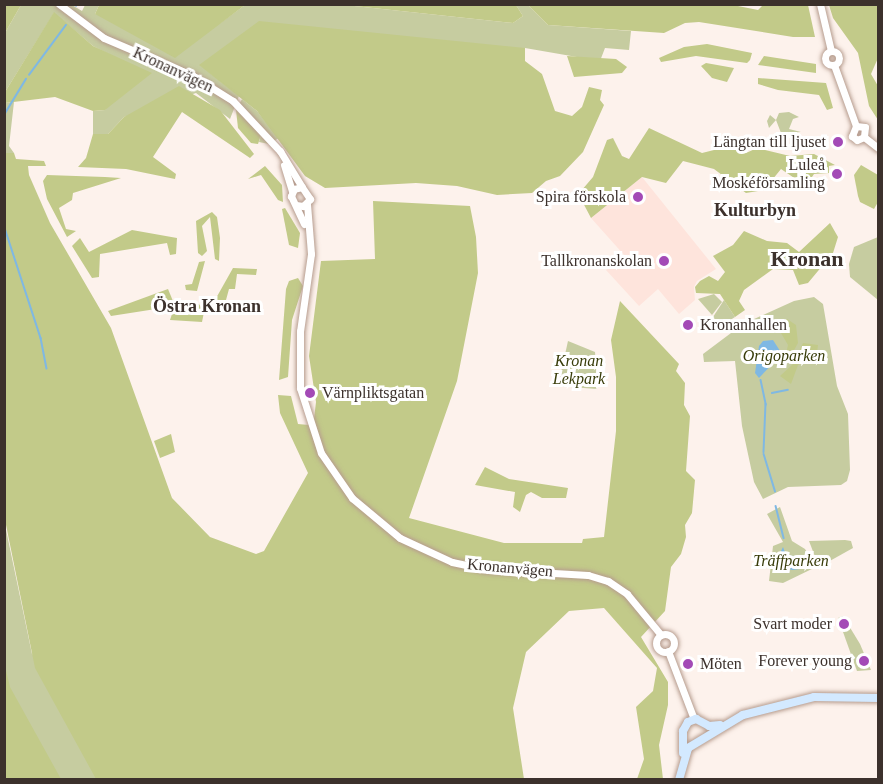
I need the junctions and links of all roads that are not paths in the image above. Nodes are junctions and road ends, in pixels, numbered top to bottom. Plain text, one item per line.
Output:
1 (59, 4) edge
2 (820, 4) edge
3 (879, 148) edge
4 (277, 149) junction
5 (302, 187) junction
6 (292, 192) junction
7 (307, 204) junction
8 (296, 205) junction
9 (309, 262) junction
10 (661, 635) junction
11 (668, 651) junction
12 (879, 698) edge
13 (694, 719) junction
14 (729, 722) junction
15 (704, 723) junction
16 (683, 733) junction
17 (700, 742) junction
18 (681, 769) junction
19 (679, 780) edge

1 - 4 street, Kronanvägen
2 - 3 street
4 - 5 street, Kronanvägen
4 - 6 street, Kronanvägen
5 - 6 street
5 - 7 street
6 - 8 street
7 - 8 street
7 - 9 street, Kronanvägen
8 - 9 street, Kronanvägen
9 - 10 street, Kronanvägen
10 - 11 street
10 - 11 street
11 - 13 street
12 - 14 main road
13 - 15 main road
13 - 16 main road
14 - 15 main road
14 - 17 main road
15 - 17 main road
16 - 17 main road
16 - 18 main road
17 - 18 main road
18 - 19 main road

